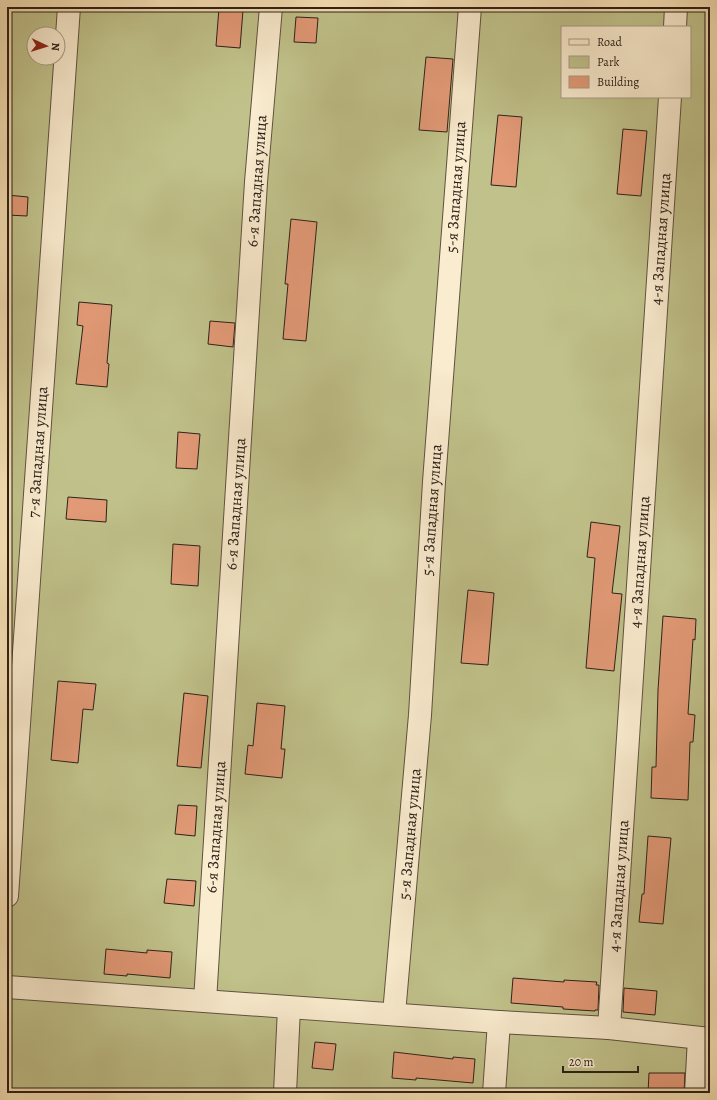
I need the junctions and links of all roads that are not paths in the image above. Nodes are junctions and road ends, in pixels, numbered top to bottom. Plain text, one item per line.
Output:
1 (69, 7) edge
2 (271, 7) edge
3 (470, 7) edge
4 (676, 7) edge
5 (675, 26) edge
6 (670, 98) edge
7 (7, 896) edge
8 (7, 987) edge
9 (205, 1001) junction
10 (289, 1008) junction
11 (394, 1014) junction
12 (499, 1022) junction
13 (609, 1028) junction
14 (705, 1038) edge
15 (285, 1093) edge
16 (494, 1093) edge
17 (696, 1093) edge

1 - 7 street, 7-я Западная улица
2 - 9 street, 6-я Западная улица
3 - 11 street, 5-я Западная улица
4 - 5 street
6 - 13 street, 4-я Западная улица
8 - 9 street
9 - 10 street
10 - 11 street
10 - 15 street
11 - 12 street
12 - 13 street
12 - 16 street
13 - 14 street
14 - 17 street

